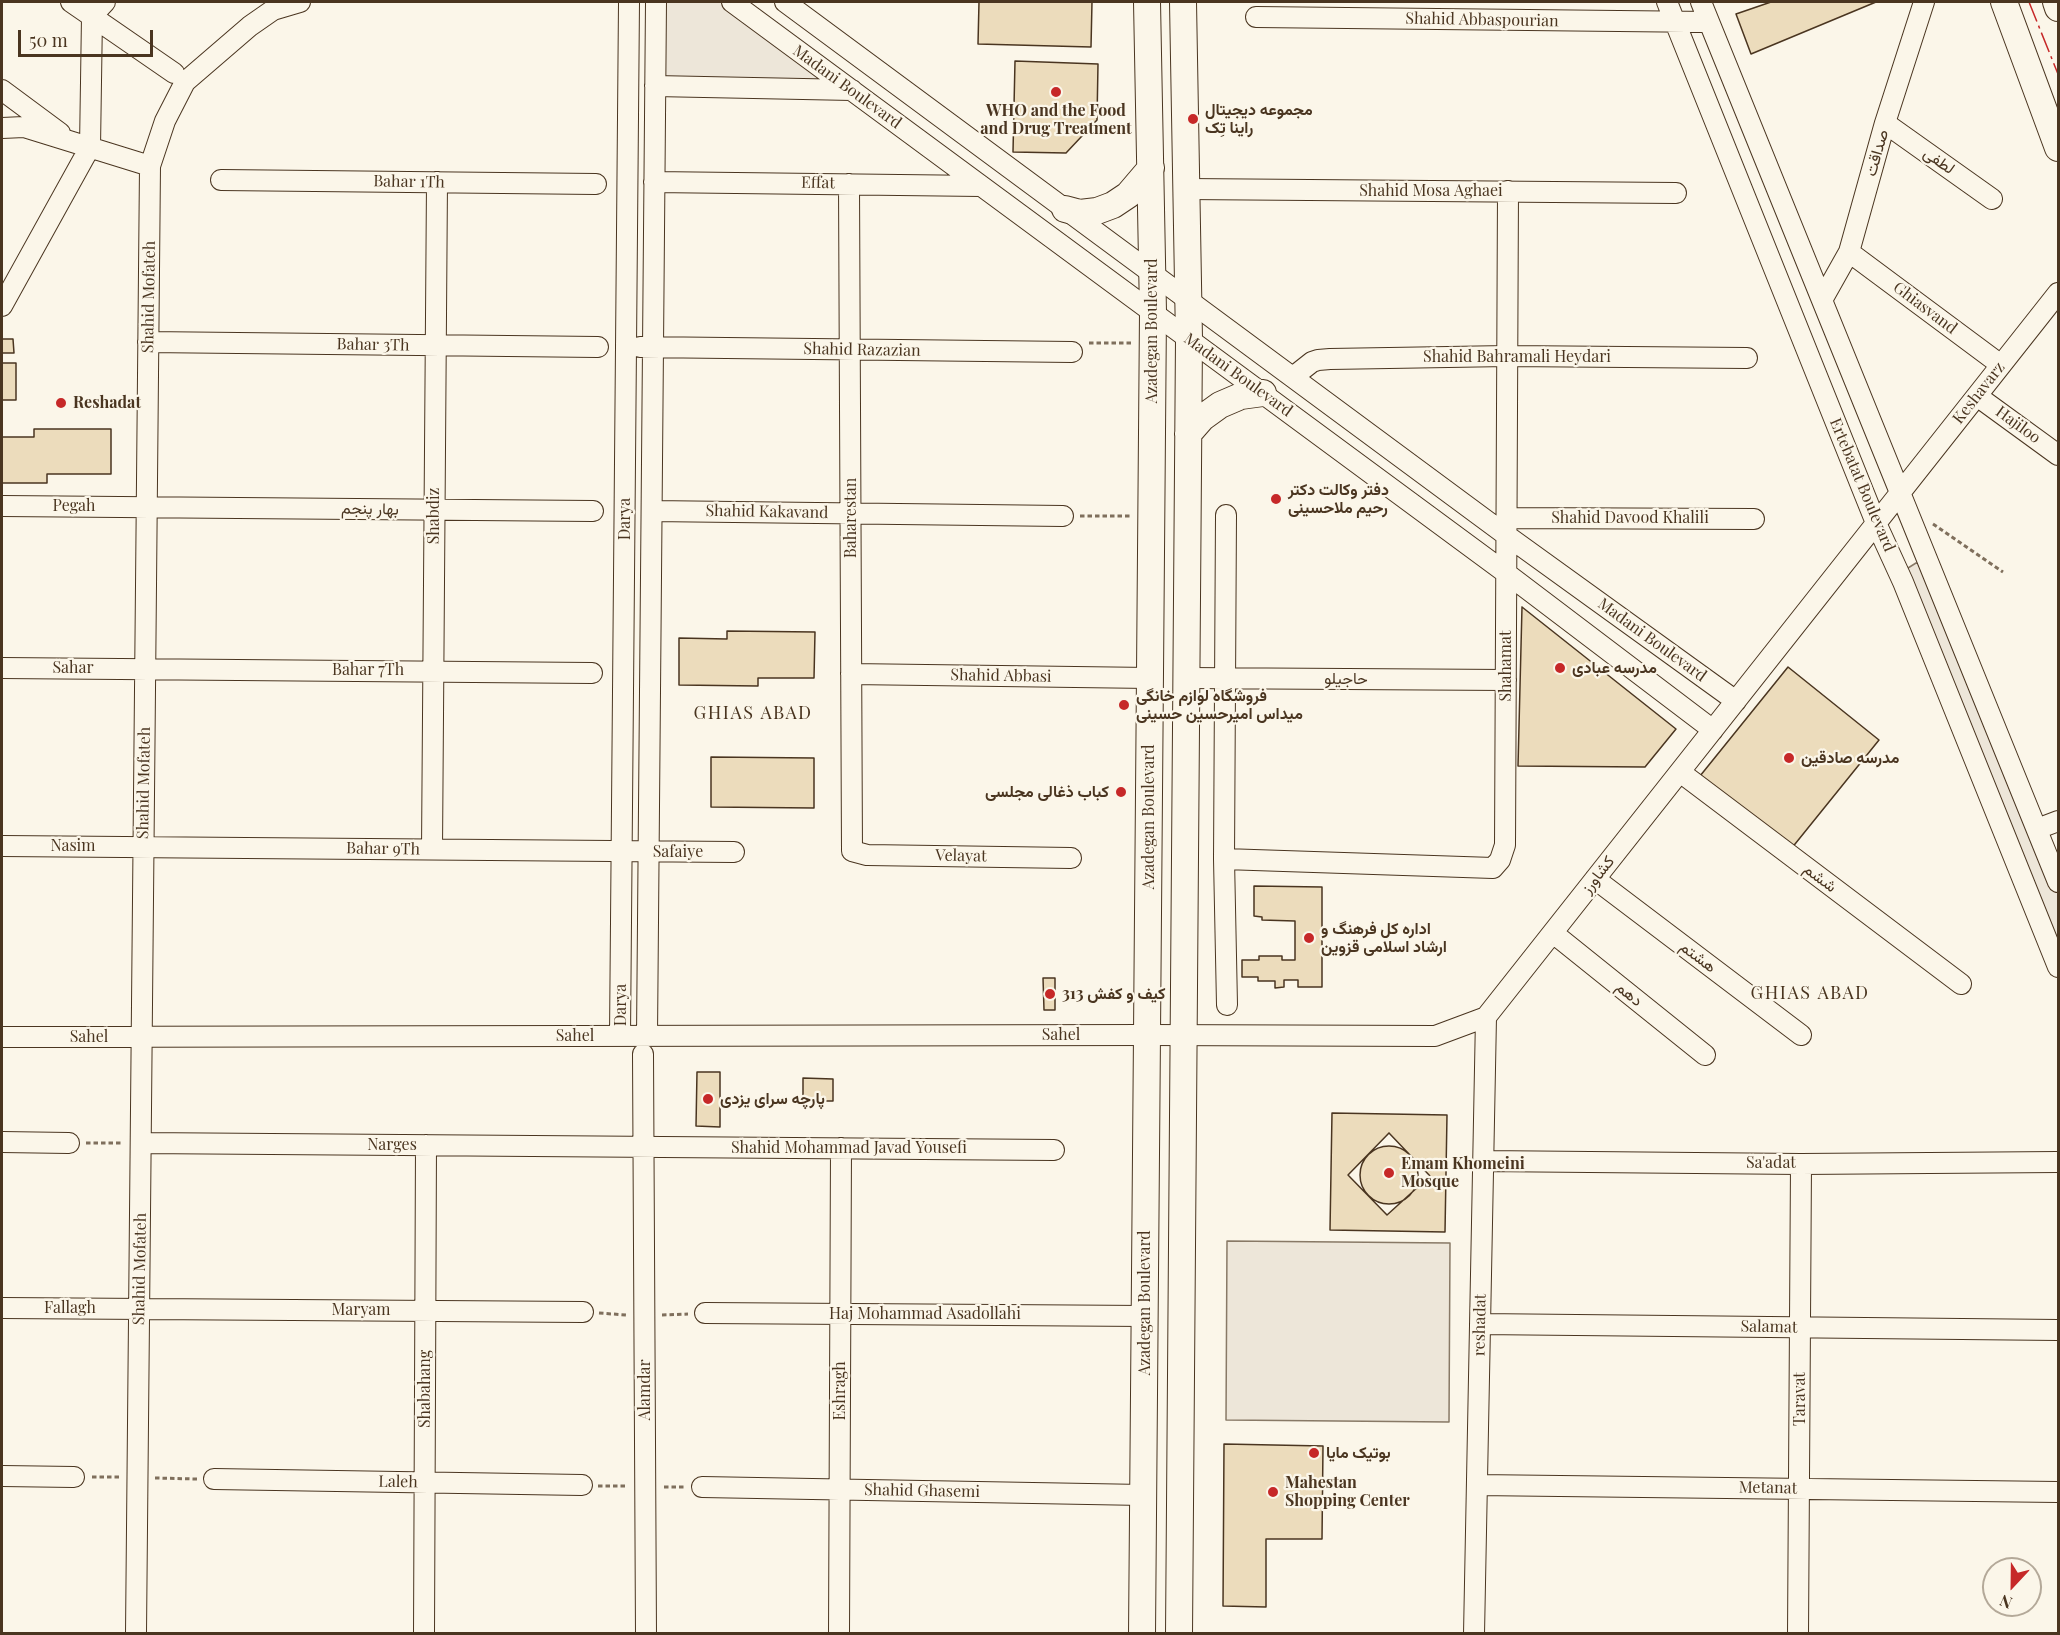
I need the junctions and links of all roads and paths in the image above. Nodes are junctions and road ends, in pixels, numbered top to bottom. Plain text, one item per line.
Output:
1 (71, 2) edge
2 (300, 2) edge
3 (629, 2) edge
4 (656, 2) edge
5 (732, 2) edge
6 (785, 2) edge
7 (1147, 2) edge
8 (1183, 2) edge
9 (1667, 2) edge
10 (1701, 2) edge
11 (1924, 2) edge
12 (2004, 2) edge
13 (2056, 2) edge
14 (271, 4) edge
15 (2058, 8) edge
16 (98, 9) edge
17 (1339, 10) edge
18 (1256, 17) dead end
19 (1676, 22) junction
20 (1709, 22) junction
21 (174, 73) dead end
22 (655, 86) junction
23 (2, 90) edge
24 (852, 90) junction
25 (1885, 123) junction
26 (2, 128) edge
27 (81, 144) junction
28 (2058, 148) edge
29 (150, 166) junction
30 (1151, 168) junction
31 (222, 180) dead end
32 (437, 182) junction
33 (654, 182) junction
34 (596, 184) dead end
35 (849, 184) junction
36 (981, 186) junction
37 (1187, 189) junction
38 (1508, 192) junction
39 (1676, 193) dead end
40 (1992, 200) dead end
41 (1065, 209) junction
42 (1849, 252) junction
43 (1153, 274) junction
44 (2058, 293) edge
45 (1189, 300) junction
46 (1822, 300) junction
47 (2, 306) edge
48 (1153, 312) junction
49 (1189, 339) junction
50 (148, 342) junction
51 (1153, 342) junction
52 (436, 345) junction
53 (598, 347) dead end
54 (626, 347) junction
55 (653, 348) junction
56 (850, 350) junction
57 (1072, 352) joint
58 (1507, 356) junction
59 (1747, 358) dead end
60 (2001, 365) junction
61 (1293, 377) junction
62 (1263, 393) junction
63 (1977, 396) junction
64 (1188, 434) junction
65 (2058, 455) edge
66 (1903, 499) junction
67 (2, 506) edge
68 (147, 506) junction
69 (434, 510) junction
70 (593, 511) dead end
71 (652, 511) junction
72 (850, 513) junction
73 (1226, 515) dead end
74 (1063, 516) joint
75 (1151, 516) junction
76 (1754, 519) dead end
77 (1876, 524) junction
78 (1506, 526) junction
79 (2003, 572) dead end
80 (1506, 573) junction
81 (2, 668) edge
82 (145, 669) junction
83 (433, 671) junction
84 (592, 673) dead end
85 (623, 673) junction
86 (651, 673) junction
87 (851, 674) junction
88 (1150, 678) junction
89 (1186, 678) junction
90 (1225, 678) junction
91 (1506, 680) junction
92 (1736, 700) junction
93 (1713, 730) junction
94 (1680, 772) junction
95 (2058, 821) edge
96 (2037, 829) junction
97 (2, 846) edge
98 (144, 846) junction
99 (432, 849) junction
100 (622, 851) junction
101 (649, 851) junction
102 (852, 851) joint
103 (734, 852) dead end
104 (1071, 858) dead end
105 (1224, 859) junction
106 (1595, 879) junction
107 (2058, 882) edge
108 (1553, 933) junction
109 (2058, 967) edge
110 (1961, 984) dead end
111 (1227, 1005) dead end
112 (1486, 1017) junction
113 (1148, 1035) junction
114 (1183, 1035) junction
115 (1801, 1035) dead end
116 (621, 1036) junction
117 (2, 1037) edge
118 (142, 1037) junction
119 (645, 1045) junction
120 (1705, 1055) dead end
121 (2, 1142) edge
122 (69, 1143) joint
123 (141, 1143) junction
124 (426, 1145) junction
125 (643, 1147) junction
126 (841, 1148) junction
127 (1054, 1149) dead end
128 (1484, 1161) junction
129 (2058, 1162) edge
130 (1801, 1164) junction
131 (2, 1308) edge
132 (140, 1309) junction
133 (425, 1311) junction
134 (583, 1312) dead end
135 (705, 1313) dead end
136 (840, 1314) junction
137 (1145, 1316) junction
138 (1480, 1324) junction
139 (1800, 1327) junction
140 (2058, 1330) edge
141 (2, 1476) edge
142 (74, 1477) dead end
143 (214, 1479) dead end
144 (424, 1483) junction
145 (582, 1485) dead end
146 (1477, 1485) junction
147 (702, 1487) dead end
148 (1799, 1489) junction
149 (839, 1490) junction
150 (2058, 1492) edge
151 (1143, 1495) junction
152 (136, 1634) edge
153 (424, 1634) edge
154 (646, 1634) edge
155 (838, 1634) edge
156 (1142, 1634) edge
157 (1179, 1634) edge
158 (1474, 1634) edge
159 (1798, 1634) edge

1 - 16 street
2 - 14 street, Shahid Mofateh
3 - 54 street, Darya
4 - 22 street, Darya
5 - 24 street, Madani Boulevard
6 - 41 street, Madani Boulevard
7 - 30 main road, Azadegan Boulevard
8 - 37 main road
9 - 19 street, Ertebatat Boulevard
10 - 20 street, Ertebatat Boulevard
11 - 25 street, صداقت
12 - 28 main road
13 - 15 main road
14 - 29 street, Shahid Mofateh
16 - 21 street
16 - 27 street
17 - 18 street, Shahid Abbaspourian
17 - 19 street, Shahid Abbaspourian
19 - 20 street, Shahid Abbaspourian
19 - 77 street, Ertebatat Boulevard
20 - 46 street, Ertebatat Boulevard
22 - 24 street
22 - 33 street, Darya
23 - 27 street
24 - 36 street, Madani Boulevard
25 - 40 street, لطفی
25 - 42 street, صداقت
26 - 27 street
27 - 29 street
27 - 47 street
29 - 50 street, Shahid Mofateh
30 - 41 main road
30 - 43 main road, Azadegan Boulevard
31 - 32 street, Bahar 1Th
32 - 34 street, Bahar 1Th
32 - 52 street, Shabdiz
33 - 35 street, Effat
33 - 55 street, Darya
35 - 36 street, Effat
35 - 56 street, Baharestan
36 - 48 street, Madani Boulevard
37 - 38 street, Shahid Mosa Aghaei
37 - 45 main road
38 - 39 street, Shahid Mosa Aghaei
38 - 58 street, Shahamat
41 - 43 street, Madani Boulevard
42 - 46 street, صداقت
42 - 60 street, Ghiasvand
43 - 45 street, Madani Boulevard
43 - 48 main road, Azadegan Boulevard
44 - 60 street, Keshavarz
45 - 49 main road
45 - 61 street, Madani Boulevard
46 - 66 street, Ertebatat Boulevard
48 - 49 street, Madani Boulevard
48 - 51 main road, Azadegan Boulevard
49 - 62 street, Madani Boulevard
49 - 64 main road
50 - 52 street, Bahar 3Th
50 - 68 street, Shahid Mofateh
51 - 57 path
51 - 75 main road, Azadegan Boulevard
52 - 53 street, Bahar 3Th
52 - 69 street, Shabdiz
54 - 55 street, Shahid Razazian
54 - 85 street, Darya
55 - 56 street, Shahid Razazian
55 - 71 street, Darya
56 - 57 street, Shahid Razazian
56 - 72 street, Baharestan
58 - 59 street, Shahid Bahramali Heydari
58 - 61 street, Shahid Bahramali Heydari
58 - 78 street, Shahamat
60 - 63 street, Keshavarz
61 - 78 street, Madani Boulevard
62 - 64 main road
62 - 80 street, Madani Boulevard
63 - 65 street, Hajiloo
63 - 66 street, Keshavarz
64 - 89 main road
66 - 77 street, کشاورز
66 - 79 path
66 - 96 street, Ertebatat Boulevard
67 - 68 street, Pegah
68 - 69 street, بهار پنجم
68 - 82 street, Shahid Mofateh
69 - 70 street, بهار پنجم
69 - 83 street, Shabdiz
71 - 72 street, Shahid Kakavand
71 - 86 street, Darya
72 - 74 street, Shahid Kakavand
72 - 87 street, Baharestan
73 - 90 street
74 - 75 path
75 - 88 main road, Azadegan Boulevard
76 - 78 street, Shahid Davood Khalili
77 - 92 street, کشاورز
77 - 109 street, Ertebatat Boulevard
78 - 80 street, Shahamat
78 - 92 street, Madani Boulevard
80 - 91 street, Shahamat
80 - 93 street, Madani Boulevard
81 - 82 street, Sahar
82 - 83 street, Bahar 7Th
82 - 98 street, Shahid Mofateh
83 - 84 street, Bahar 7Th
83 - 99 street, Shabdiz
85 - 86 street
85 - 100 street, Darya
86 - 101 street, Darya
87 - 88 street, Shahid Abbasi
87 - 102 street, Baharestan
88 - 113 main road, Azadegan Boulevard
89 - 90 street, حاجیلو
89 - 114 main road
90 - 91 street, حاجیلو
90 - 105 street
91 - 105 street, Shahamat
92 - 93 street, کشاورز
93 - 94 street, کشاورز
94 - 106 street, کشاورز
94 - 110 street, ششم
95 - 96 street
96 - 107 street, Ertebatat Boulevard
97 - 98 street, Nasim
98 - 99 street, Bahar 9Th
98 - 118 street, Shahid Mofateh
99 - 100 street, Bahar 9Th
100 - 101 street, Safaiye
100 - 116 street, Darya
101 - 103 street, Safaiye
101 - 119 street, Darya
102 - 104 street, Velayat
105 - 111 street
106 - 108 street, کشاورز
106 - 115 street, هشتم
108 - 112 street, کشاورز
108 - 120 street, دهم
112 - 114 street
112 - 128 street, reshadat
113 - 114 street, Sahel
113 - 119 street, Sahel
113 - 137 main road, Azadegan Boulevard
114 - 157 main road
116 - 118 street, Sahel
116 - 119 street, Sahel
117 - 118 street, Sahel
118 - 123 street, Shahid Mofateh
119 - 125 street, Darya
121 - 122 street
122 - 123 path
123 - 124 street, Narges
123 - 132 street, Shahid Mofateh
124 - 125 street, Narges
124 - 133 street, Shabahang
125 - 126 street, Shahid Mohammad Javad Yousefi
125 - 154 street, Alamdar
126 - 127 street, Shahid Mohammad Javad Yousefi
126 - 136 street, Eshragh
128 - 130 street, Sa'adat
128 - 138 street, reshadat
129 - 130 street, Sa'adat
130 - 139 street, Taravat
131 - 132 street, Fallagh
132 - 133 street, Maryam
132 - 152 street, Shahid Mofateh
133 - 134 street, Maryam
133 - 144 street, Shabahang
135 - 136 street, Haj Mohammad Asadollahi
136 - 137 street, Haj Mohammad Asadollahi
136 - 149 street, Eshragh
137 - 151 main road, Azadegan Boulevard
138 - 139 street, Salamat
138 - 146 street, reshadat
139 - 140 street, Salamat
139 - 148 street, Taravat
141 - 142 street
143 - 144 street, Laleh
144 - 145 street, Laleh
144 - 153 street, Shabahang
146 - 148 street, Metanat
146 - 158 street, reshadat
147 - 149 street, Shahid Ghasemi
148 - 150 street, Metanat
148 - 159 street, Taravat
149 - 151 street, Shahid Ghasemi
149 - 155 street, Eshragh
151 - 156 main road, Azadegan Boulevard

